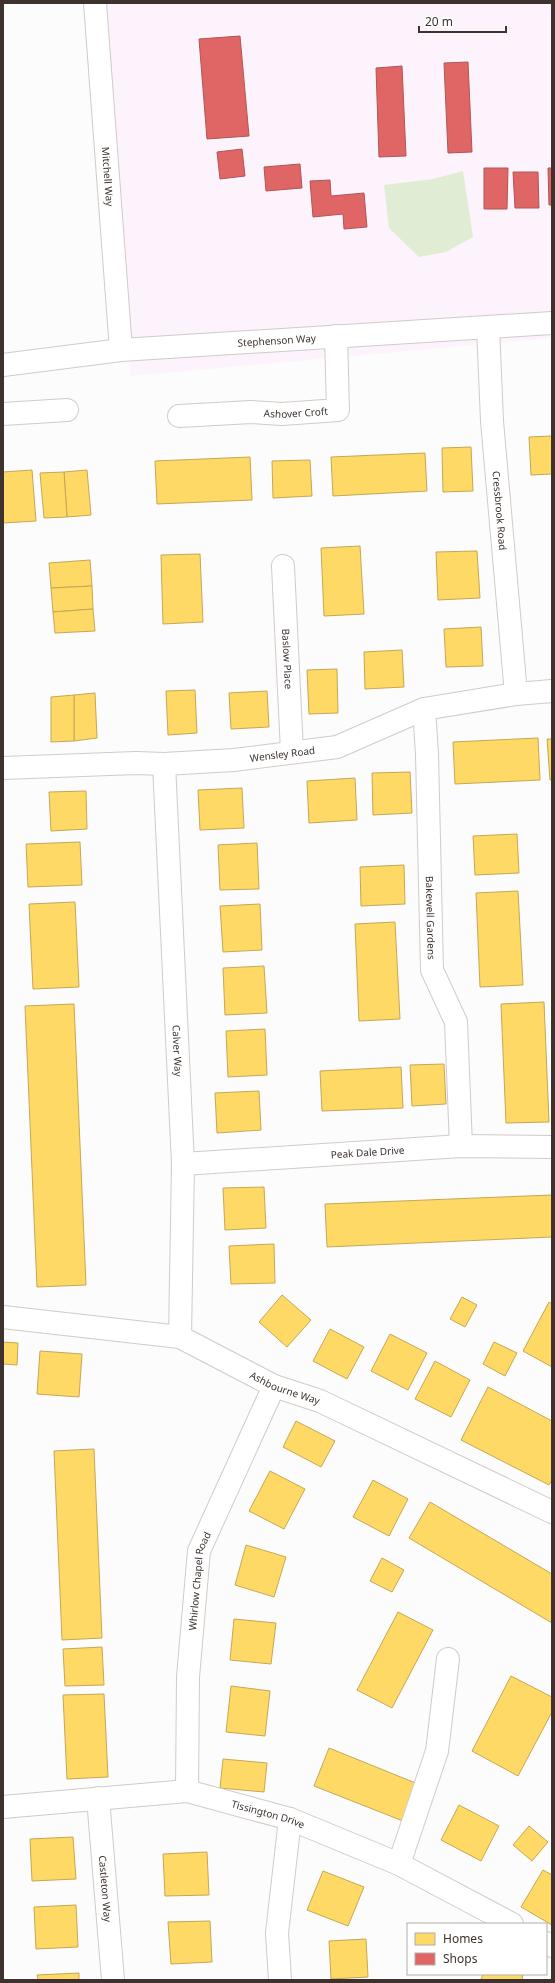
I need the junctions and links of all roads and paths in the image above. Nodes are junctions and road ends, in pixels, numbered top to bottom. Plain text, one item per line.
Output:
1 (95, 3) edge
2 (552, 323) edge
3 (488, 327) junction
4 (336, 336) junction
5 (121, 350) junction
6 (3, 365) edge
7 (67, 410) dead end
8 (3, 414) edge
9 (179, 416) dead end
10 (283, 566) dead end
11 (552, 691) edge
12 (516, 694) junction
13 (424, 709) junction
14 (292, 752) junction
15 (164, 764) junction
16 (3, 768) edge
17 (461, 1146) junction
18 (552, 1148) edge
19 (184, 1164) junction
20 (3, 1317) edge
21 (180, 1337) junction
22 (274, 1386) junction
23 (552, 1512) edge
24 (448, 1659) dead end
25 (187, 1791) junction
26 (98, 1798) junction
27 (3, 1807) edge
28 (290, 1819) junction
29 (399, 1864) junction
30 (510, 1923) edge
31 (113, 1980) edge
32 (280, 1980) edge

1 - 5 street, Mitchell Way
2 - 3 street, Stephenson Way
3 - 4 street, Stephenson Way
3 - 12 street, Cressbrook Road
4 - 5 street, Stephenson Way
4 - 9 street, Ashover Croft
5 - 6 street, Stephenson Way
7 - 8 street
10 - 14 street, Baslow Place
11 - 12 street, Wensley Road
12 - 13 street, Wensley Road
13 - 14 street, Wensley Road
13 - 17 street, Bakewell Gardens
14 - 15 street, Wensley Road
15 - 16 street, Wensley Road
15 - 19 street, Calver Way
17 - 18 street, Peak Dale Drive
17 - 19 street, Peak Dale Drive
19 - 21 street, Calver Way
20 - 21 street, Ashbourne Way
21 - 22 street, Ashbourne Way
22 - 23 street, Ashbourne Way
22 - 25 street, Whirlow Chapel Road
24 - 29 street
25 - 26 street, Tissington Drive
25 - 28 street, Tissington Drive
26 - 27 street, Tissington Drive
26 - 31 street, Castleton Way
28 - 29 street, Tissington Drive
28 - 32 street
29 - 30 street, Tissington Drive

